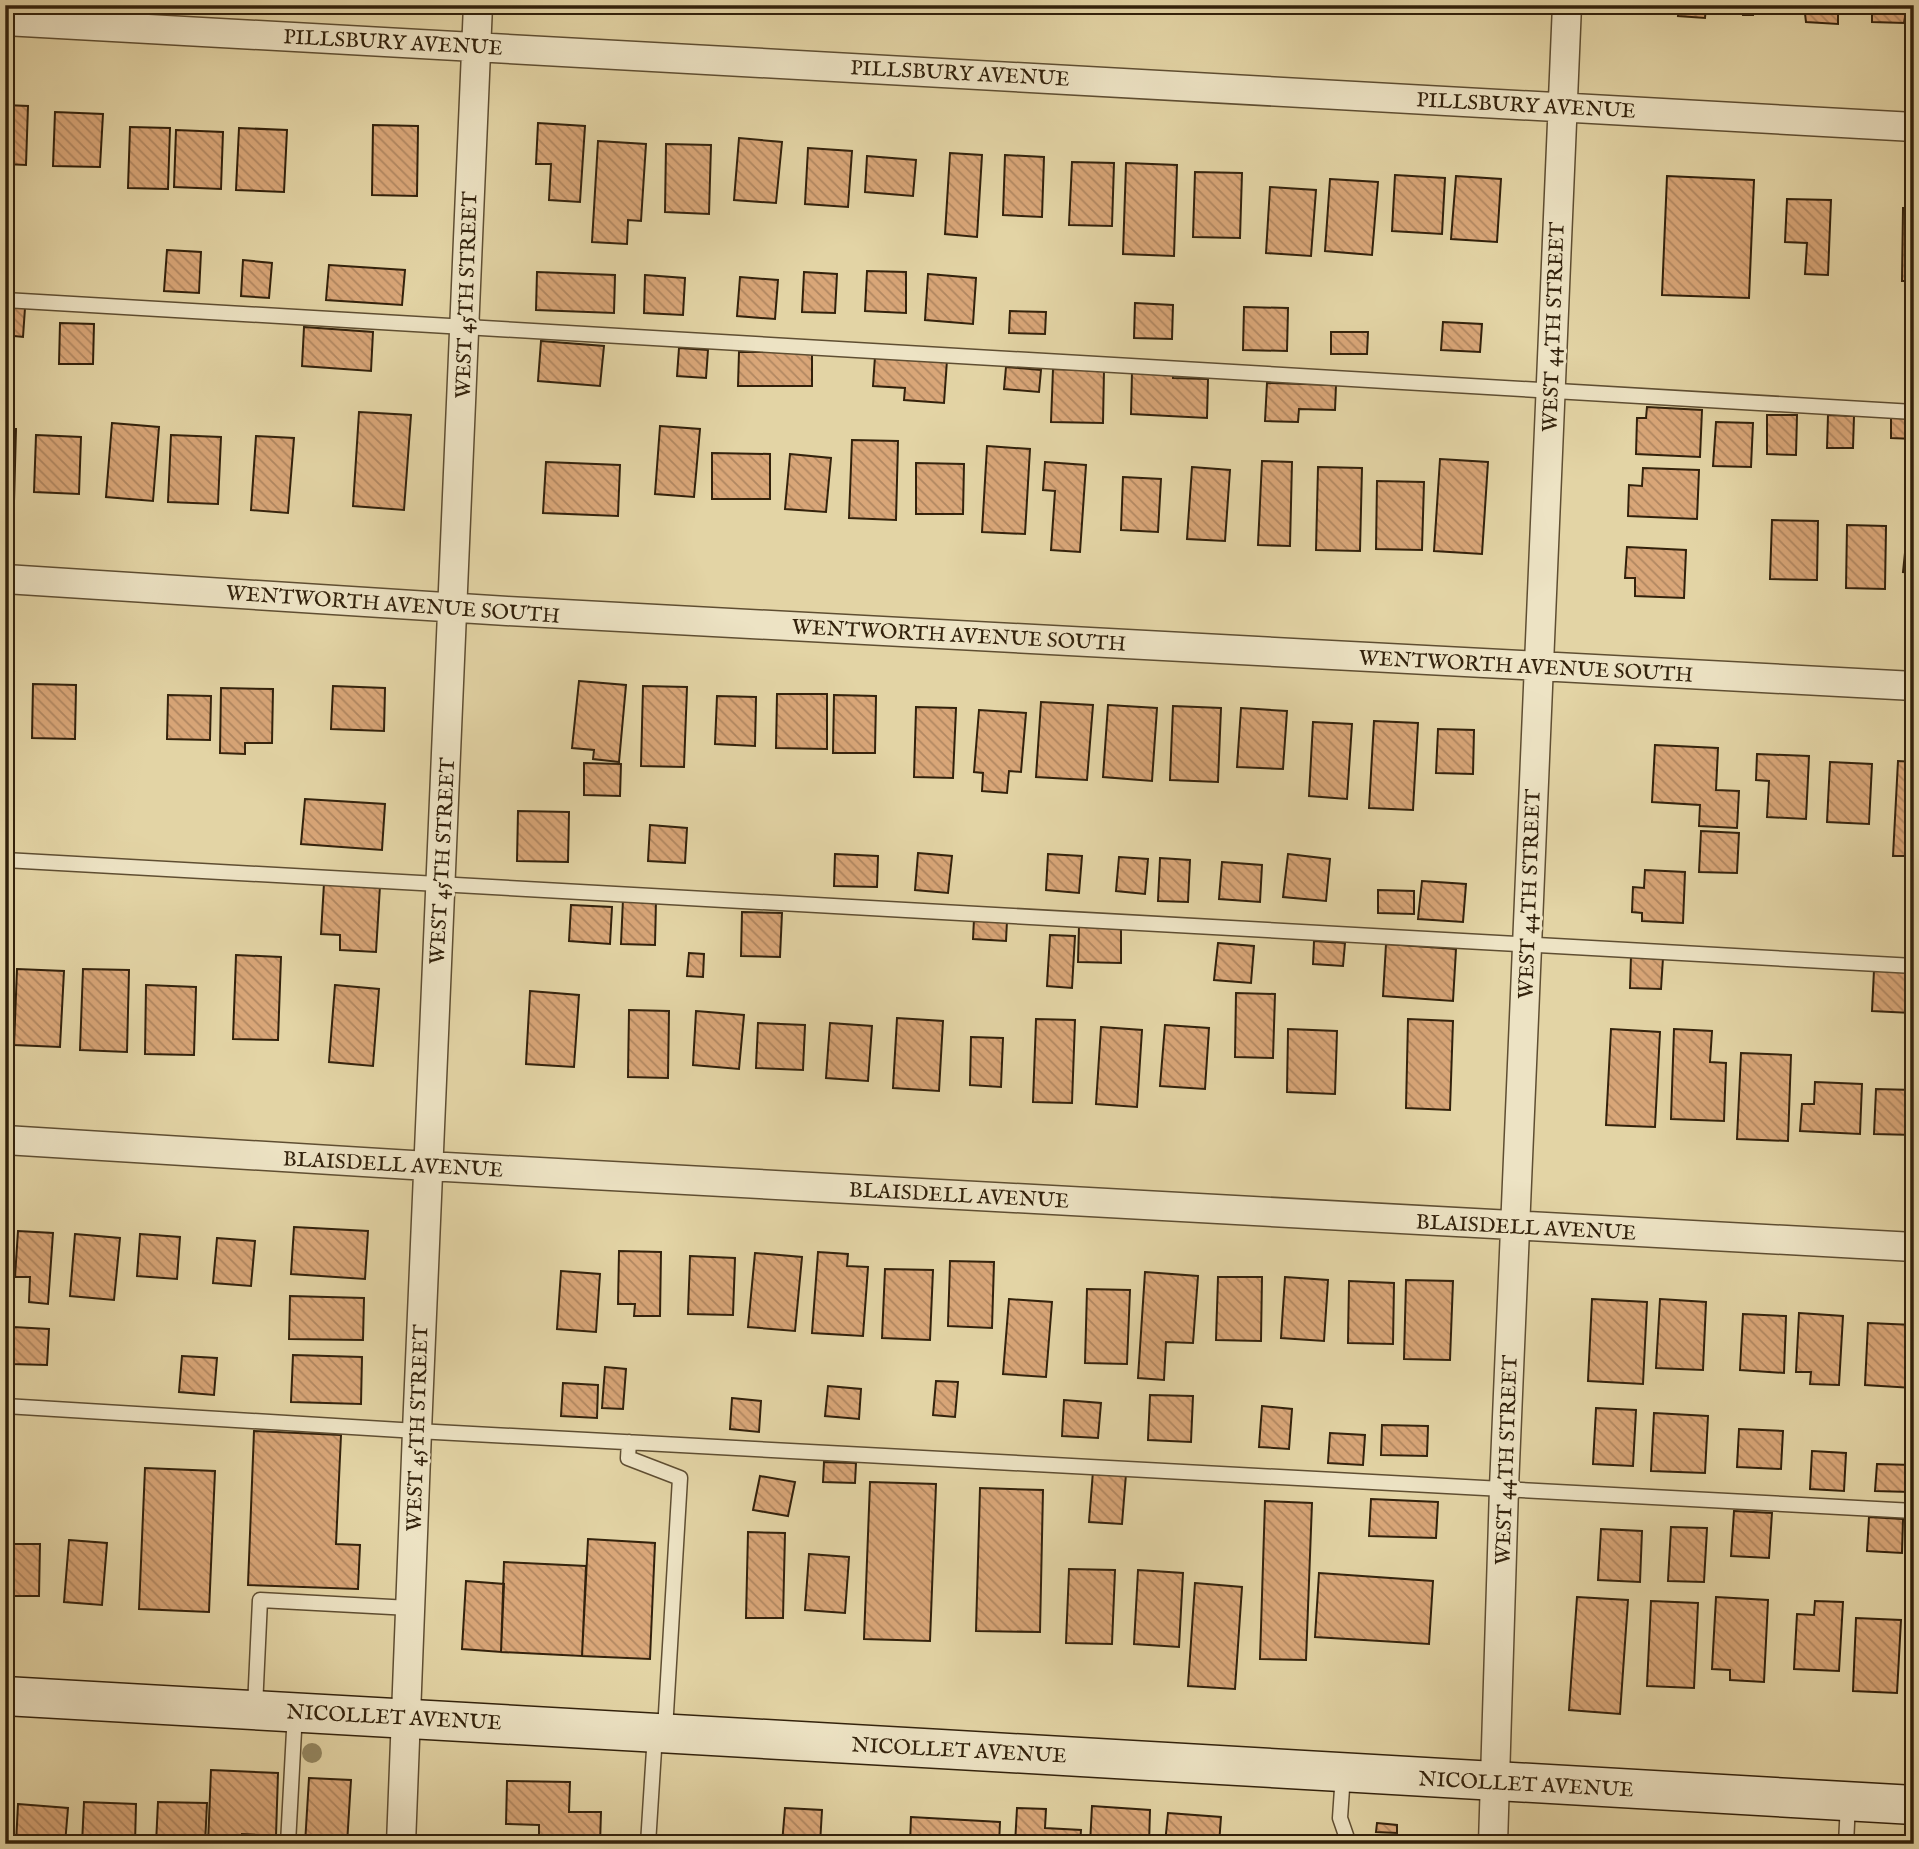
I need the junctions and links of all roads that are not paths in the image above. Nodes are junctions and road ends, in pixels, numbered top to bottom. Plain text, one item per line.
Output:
1 (478, 5) edge
2 (1567, 5) edge
3 (5, 21) edge
4 (477, 47) junction
5 (1563, 107) junction
6 (1914, 127) edge
7 (5, 300) edge
8 (464, 328) junction
9 (1550, 392) junction
10 (1914, 412) edge
11 (5, 579) edge
12 (453, 608) junction
13 (1538, 666) junction
14 (1914, 687) edge
15 (5, 860) edge
16 (440, 885) junction
17 (1527, 945) junction
18 (1914, 966) edge
19 (5, 1140) edge
20 (428, 1166) junction
21 (1516, 1226) junction
22 (1914, 1247) edge
23 (5, 1406) edge
24 (417, 1431) junction
25 (629, 1442) junction
26 (1504, 1488) junction
27 (1914, 1511) edge
28 (410, 1608) junction
29 (5, 1696) edge
30 (255, 1709) junction
31 (295, 1711) junction
32 (407, 1717) junction
33 (660, 1733) junction
34 (1343, 1773) junction
35 (1496, 1783) junction
36 (1848, 1801) junction
37 (1914, 1805) edge
38 (288, 1844) edge
39 (401, 1844) edge
40 (648, 1844) edge
41 (1349, 1844) edge
42 (1493, 1844) edge
43 (1846, 1844) edge

1 - 4 street, WEST 45TH STREET
2 - 5 street, WEST 44TH STREET
3 - 4 street, PILLSBURY AVENUE
4 - 5 street, PILLSBURY AVENUE
4 - 8 street, WEST 45TH STREET
5 - 6 street, PILLSBURY AVENUE
5 - 9 street, WEST 44TH STREET
7 - 8 lane
8 - 9 lane
8 - 12 street, WEST 45TH STREET
9 - 10 lane
9 - 13 street, WEST 44TH STREET
11 - 12 street, WENTWORTH AVENUE SOUTH
12 - 13 street, WENTWORTH AVENUE SOUTH
12 - 16 street, WEST 45TH STREET
13 - 14 street, WENTWORTH AVENUE SOUTH
13 - 17 street, WEST 44TH STREET
15 - 16 lane
16 - 17 lane
16 - 20 street, WEST 45TH STREET
17 - 18 lane
17 - 21 street, WEST 44TH STREET
19 - 20 street, BLAISDELL AVENUE
20 - 21 street, BLAISDELL AVENUE
20 - 24 street, WEST 45TH STREET
21 - 22 street, BLAISDELL AVENUE
21 - 26 street, WEST 44TH STREET
23 - 24 lane
24 - 25 lane
24 - 28 street, WEST 45TH STREET
25 - 26 lane
25 - 33 lane
26 - 27 lane
26 - 35 street, WEST 44TH STREET
28 - 30 lane
28 - 32 street, WEST 45TH STREET
29 - 30 main road, NICOLLET AVENUE
30 - 31 main road, NICOLLET AVENUE
31 - 32 main road, NICOLLET AVENUE
31 - 38 lane
32 - 33 main road, NICOLLET AVENUE
32 - 39 street, WEST 45TH STREET
33 - 34 main road, NICOLLET AVENUE
33 - 40 lane
34 - 35 main road, NICOLLET AVENUE
34 - 41 lane
35 - 36 main road, NICOLLET AVENUE
35 - 42 street, WEST 44TH STREET
36 - 37 main road, NICOLLET AVENUE
36 - 43 lane

